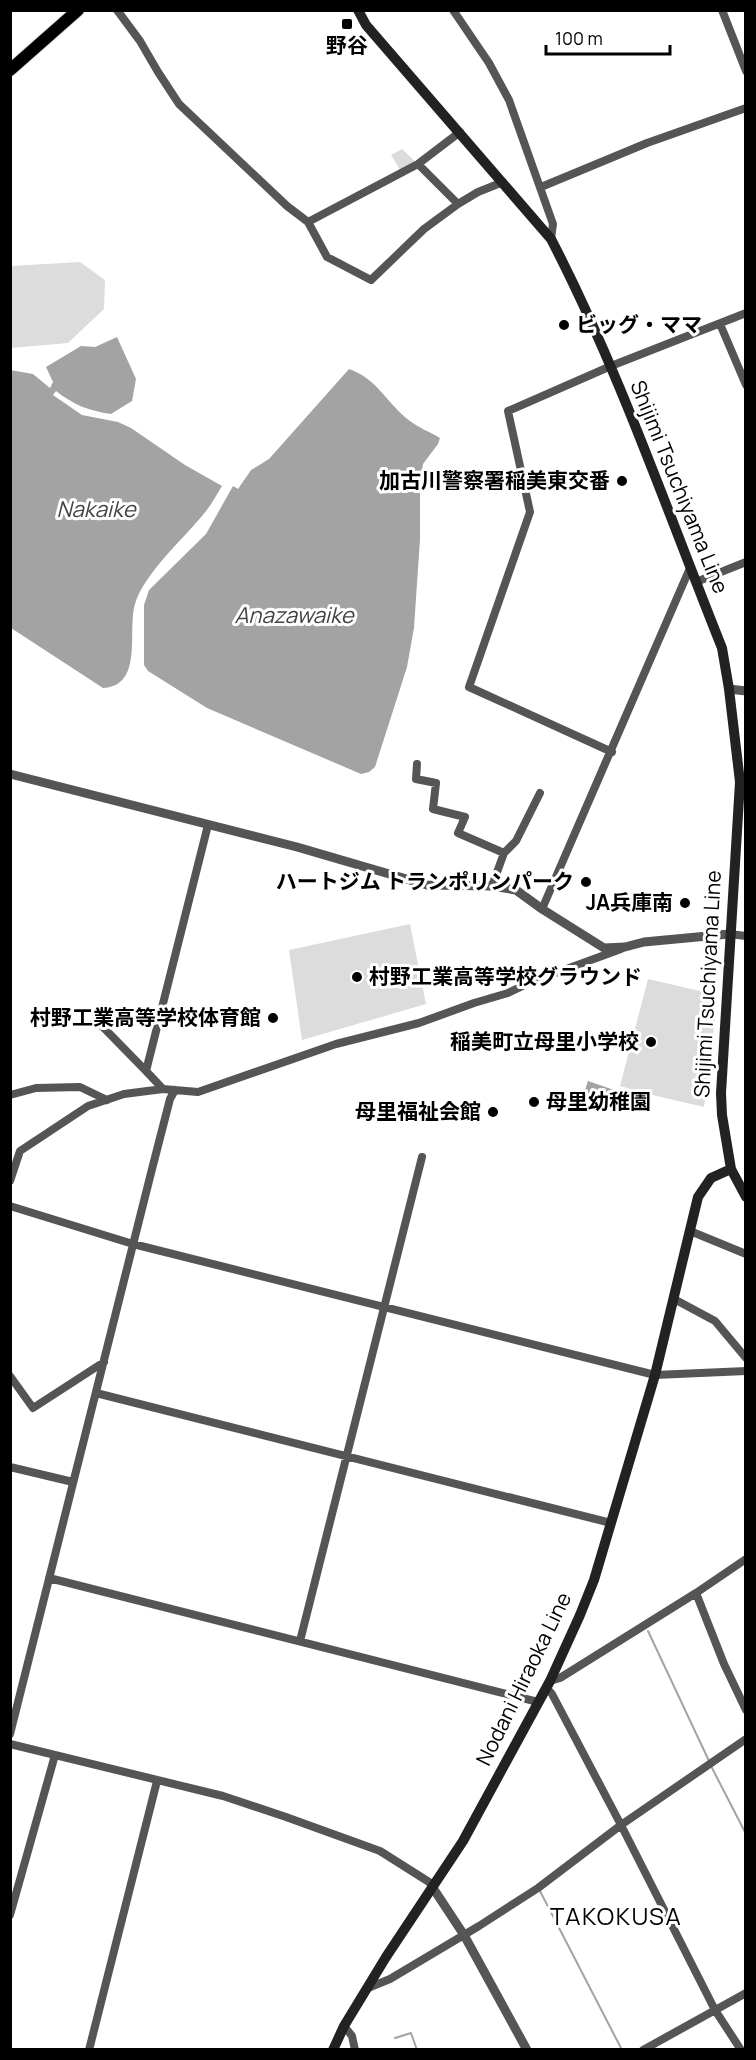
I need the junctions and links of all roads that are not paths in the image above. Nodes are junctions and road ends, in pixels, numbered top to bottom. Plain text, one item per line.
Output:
1 (78, 10) edge
2 (117, 10) edge
3 (358, 10) edge
4 (453, 10) edge
5 (722, 10) edge
6 (10, 70) edge
7 (746, 71) edge
8 (746, 108) edge
9 (460, 132) junction
10 (418, 164) junction
11 (503, 182) junction
12 (541, 186) junction
13 (459, 204) junction
14 (308, 222) junction
15 (551, 239) junction
16 (746, 313) edge
17 (720, 324) junction
18 (611, 366) junction
19 (746, 385) edge
20 (746, 562) edge
21 (690, 568) junction
22 (696, 582) junction
23 (729, 689) junction
24 (745, 693) edge
25 (612, 752) junction
26 (417, 764) dead end
27 (10, 774) edge
28 (743, 781) edge
29 (540, 793) dead end
30 (208, 825) junction
31 (504, 854) junction
32 (492, 886) junction
33 (542, 909) junction
34 (729, 934) junction
35 (746, 936) edge
36 (625, 947) junction
37 (99, 1023) dead end
38 (146, 1071) junction
39 (163, 1089) junction
40 (175, 1090) junction
41 (10, 1095) edge
42 (107, 1100) junction
43 (422, 1157) dead end
44 (731, 1168) junction
45 (10, 1181) edge
46 (746, 1197) edge
47 (10, 1206) edge
48 (690, 1231) junction
49 (133, 1244) junction
50 (746, 1254) edge
51 (674, 1299) junction
52 (384, 1307) junction
53 (746, 1358) edge
54 (104, 1362) junction
55 (746, 1371) edge
56 (655, 1375) junction
57 (10, 1376) edge
58 (96, 1393) junction
59 (347, 1457) junction
60 (10, 1467) edge
61 (73, 1482) junction
62 (611, 1523) junction
63 (746, 1559) edge
64 (49, 1578) junction
65 (696, 1593) junction
66 (300, 1641) junction
67 (548, 1684) junction
68 (538, 1702) junction
69 (746, 1710) edge
70 (10, 1734) edge
71 (746, 1738) edge
72 (10, 1744) edge
73 (55, 1755) junction
74 (157, 1781) junction
75 (621, 1825) junction
76 (433, 1888) junction
77 (10, 1915) edge
78 (464, 1935) junction
79 (367, 1988) junction
80 (746, 1993) edge
81 (715, 2010) junction
82 (344, 2026) junction
83 (89, 2049) edge
84 (333, 2049) edge
85 (355, 2049) edge
86 (527, 2049) edge
87 (644, 2049) edge
88 (741, 2049) edge

1 - 6 main road
2 - 14 street
3 - 9 main road, Shijimi Tsuchiyama Line
4 - 12 street
5 - 7 street
8 - 12 street
9 - 10 street
9 - 11 main road, Shijimi Tsuchiyama Line
10 - 13 street
10 - 14 street
11 - 13 street
11 - 15 main road, Shijimi Tsuchiyama Line
12 - 15 street
13 - 14 street
15 - 18 main road, Shijimi Tsuchiyama Line
16 - 17 street
17 - 18 street
17 - 19 street
18 - 21 main road, Shijimi Tsuchiyama Line
18 - 25 street
20 - 22 street
21 - 22 main road, Shijimi Tsuchiyama Line
21 - 25 street
22 - 23 main road, Shijimi Tsuchiyama Line
23 - 24 street
23 - 28 main road, Shijimi Tsuchiyama Line
25 - 33 street
26 - 31 street
27 - 30 street
28 - 34 main road, Shijimi Tsuchiyama Line
29 - 31 street
30 - 32 street
30 - 38 street
31 - 32 street
32 - 33 street
33 - 36 street
34 - 35 street
34 - 36 street
34 - 44 main road, Shijimi Tsuchiyama Line
36 - 40 street
37 - 38 street
38 - 39 street
39 - 40 street
39 - 42 street
40 - 49 street
41 - 42 street
42 - 45 street
43 - 52 street
44 - 46 main road, Shijimi Tsuchiyama Line
44 - 48 main road, Nodani Hiraoka Line
47 - 49 street
48 - 50 street
48 - 51 main road, Nodani Hiraoka Line
49 - 52 street
49 - 54 street
51 - 53 street
51 - 56 main road, Nodani Hiraoka Line
52 - 56 street
52 - 59 street
54 - 57 street
54 - 58 street
55 - 56 street
56 - 62 main road, Nodani Hiraoka Line
58 - 59 street
58 - 61 street
59 - 62 street
59 - 66 street
60 - 61 street
61 - 64 street
62 - 67 main road, Nodani Hiraoka Line
63 - 65 street
64 - 66 street
64 - 70 street
65 - 67 street
65 - 69 street
66 - 68 street
67 - 68 main road, Nodani Hiraoka Line
67 - 75 street
68 - 76 main road, Nodani Hiraoka Line
71 - 75 street
72 - 73 street
73 - 74 street
73 - 77 street
74 - 76 street
74 - 83 street
75 - 78 street
75 - 81 street
76 - 78 street
76 - 79 main road, Nodani Hiraoka Line
78 - 79 street
78 - 86 street
79 - 82 main road, Nodani Hiraoka Line
80 - 81 street
81 - 87 street
81 - 88 street
82 - 84 main road, Nodani Hiraoka Line
82 - 85 street

